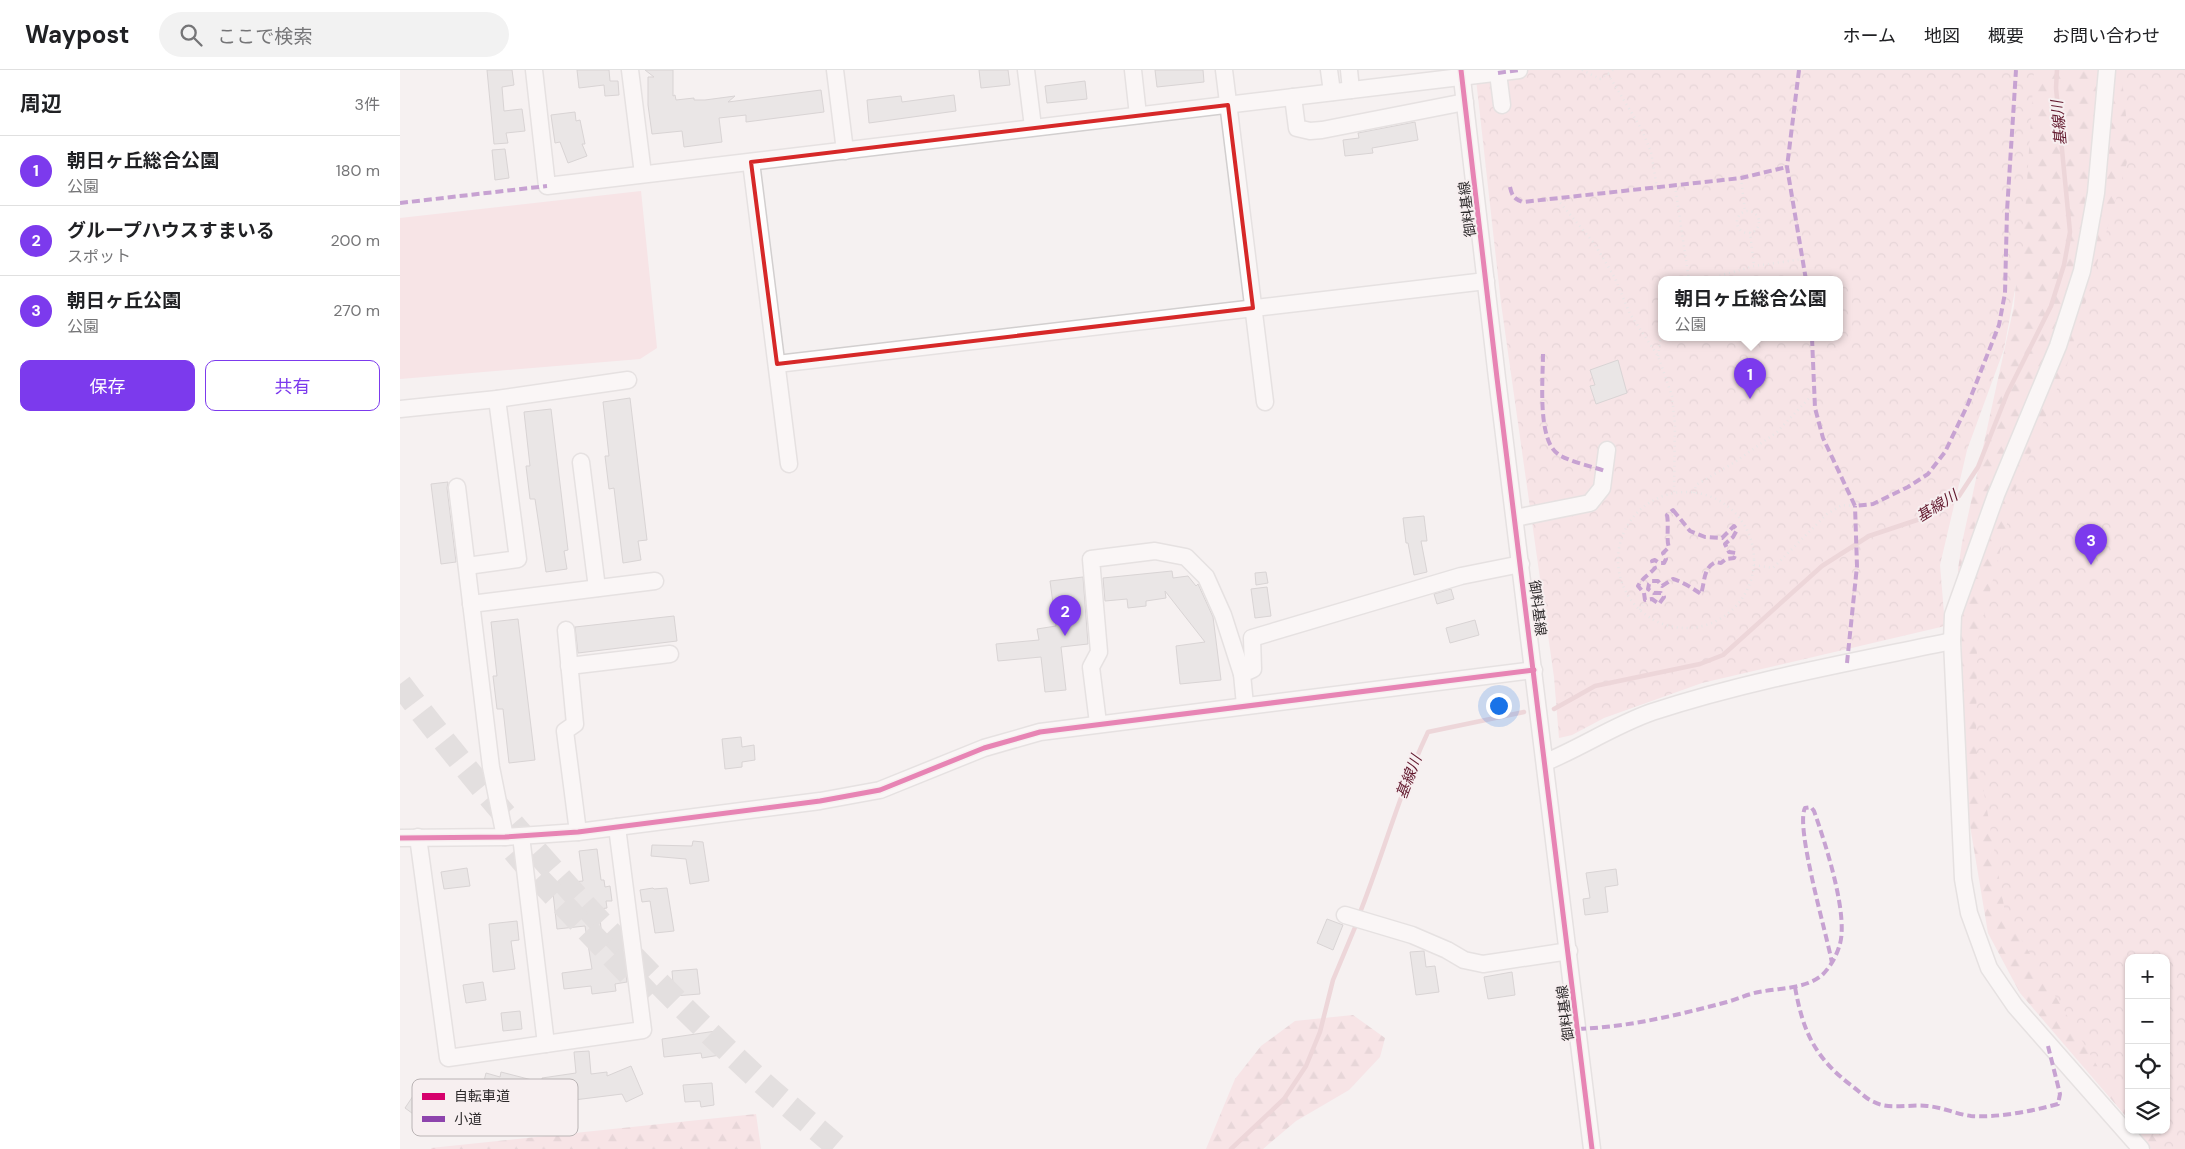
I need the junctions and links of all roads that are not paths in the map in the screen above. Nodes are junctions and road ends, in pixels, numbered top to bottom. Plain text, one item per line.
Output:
1 (534, 70) edge
2 (630, 70) edge
3 (835, 70) edge
4 (1026, 70) edge
5 (1133, 70) edge
6 (1224, 70) edge
7 (1329, 70) edge
8 (1349, 70) edge
9 (1519, 70) edge
10 (2107, 70) edge
11 (1462, 73) edge
12 (1498, 73) junction
13 (1351, 90) junction
14 (1332, 92) junction
15 (1292, 97) junction
16 (1465, 102) junction
17 (1228, 105) junction
18 (1502, 105) dead end
19 (1138, 115) junction
20 (1033, 128) junction
21 (845, 151) junction
22 (751, 162) junction
23 (643, 174) junction
24 (1486, 281) junction
25 (1253, 308) junction
26 (776, 364) junction
27 (628, 380) dead end
28 (497, 399) junction
29 (1265, 402) dead end
30 (400, 409) edge
31 (1607, 450) dead end
32 (580, 462) dead end
33 (789, 464) dead end
34 (457, 487) dead end
35 (1515, 518) junction
36 (1521, 564) junction
37 (467, 566) junction
38 (655, 581) dead end
39 (597, 588) junction
40 (471, 604) junction
41 (566, 630) dead end
42 (1952, 641) junction
43 (670, 654) dead end
44 (569, 666) junction
45 (1534, 670) junction
46 (1242, 674) junction
47 (1245, 705) junction
48 (1098, 723) junction
49 (1546, 762) junction
50 (616, 827) junction
51 (578, 832) junction
52 (513, 836) junction
53 (418, 837) junction
54 (400, 838) edge
55 (1345, 915) dead end
56 (1569, 951) junction
57 (546, 1044) junction
58 (1592, 1149) edge
59 (2142, 1149) edge

1 - 23 street
2 - 23 street
3 - 21 street
4 - 20 street
5 - 19 street
6 - 17 street
7 - 14 street
8 - 13 street
9 - 12 street
10 - 42 street
11 - 12 street
11 - 13 street
11 - 16 street, 御料基線
12 - 18 street
13 - 14 street
14 - 15 street
15 - 16 street
15 - 17 street
16 - 24 street, 御料基線
17 - 19 street
17 - 25 street
19 - 20 street
20 - 21 street
21 - 22 street
22 - 23 street
22 - 26 street
24 - 25 street
24 - 35 street, 御料基線
25 - 26 street
25 - 29 street
26 - 33 street
27 - 28 street
28 - 30 street
28 - 37 street
31 - 35 street
32 - 39 street
34 - 37 street
35 - 36 street, 御料基線
36 - 45 street, 御料基線
36 - 46 street
37 - 40 street
38 - 39 street
39 - 40 street
40 - 52 street
41 - 44 street
42 - 49 street
42 - 59 street
43 - 44 street
44 - 51 street
45 - 47 street
45 - 49 street, 御料基線
46 - 47 street
46 - 48 street
47 - 48 street
48 - 50 street
49 - 56 street, 御料基線
50 - 51 street
50 - 57 street
51 - 52 street
52 - 53 street
52 - 57 street
53 - 54 street
53 - 57 street
55 - 56 street
56 - 58 street, 御料基線

